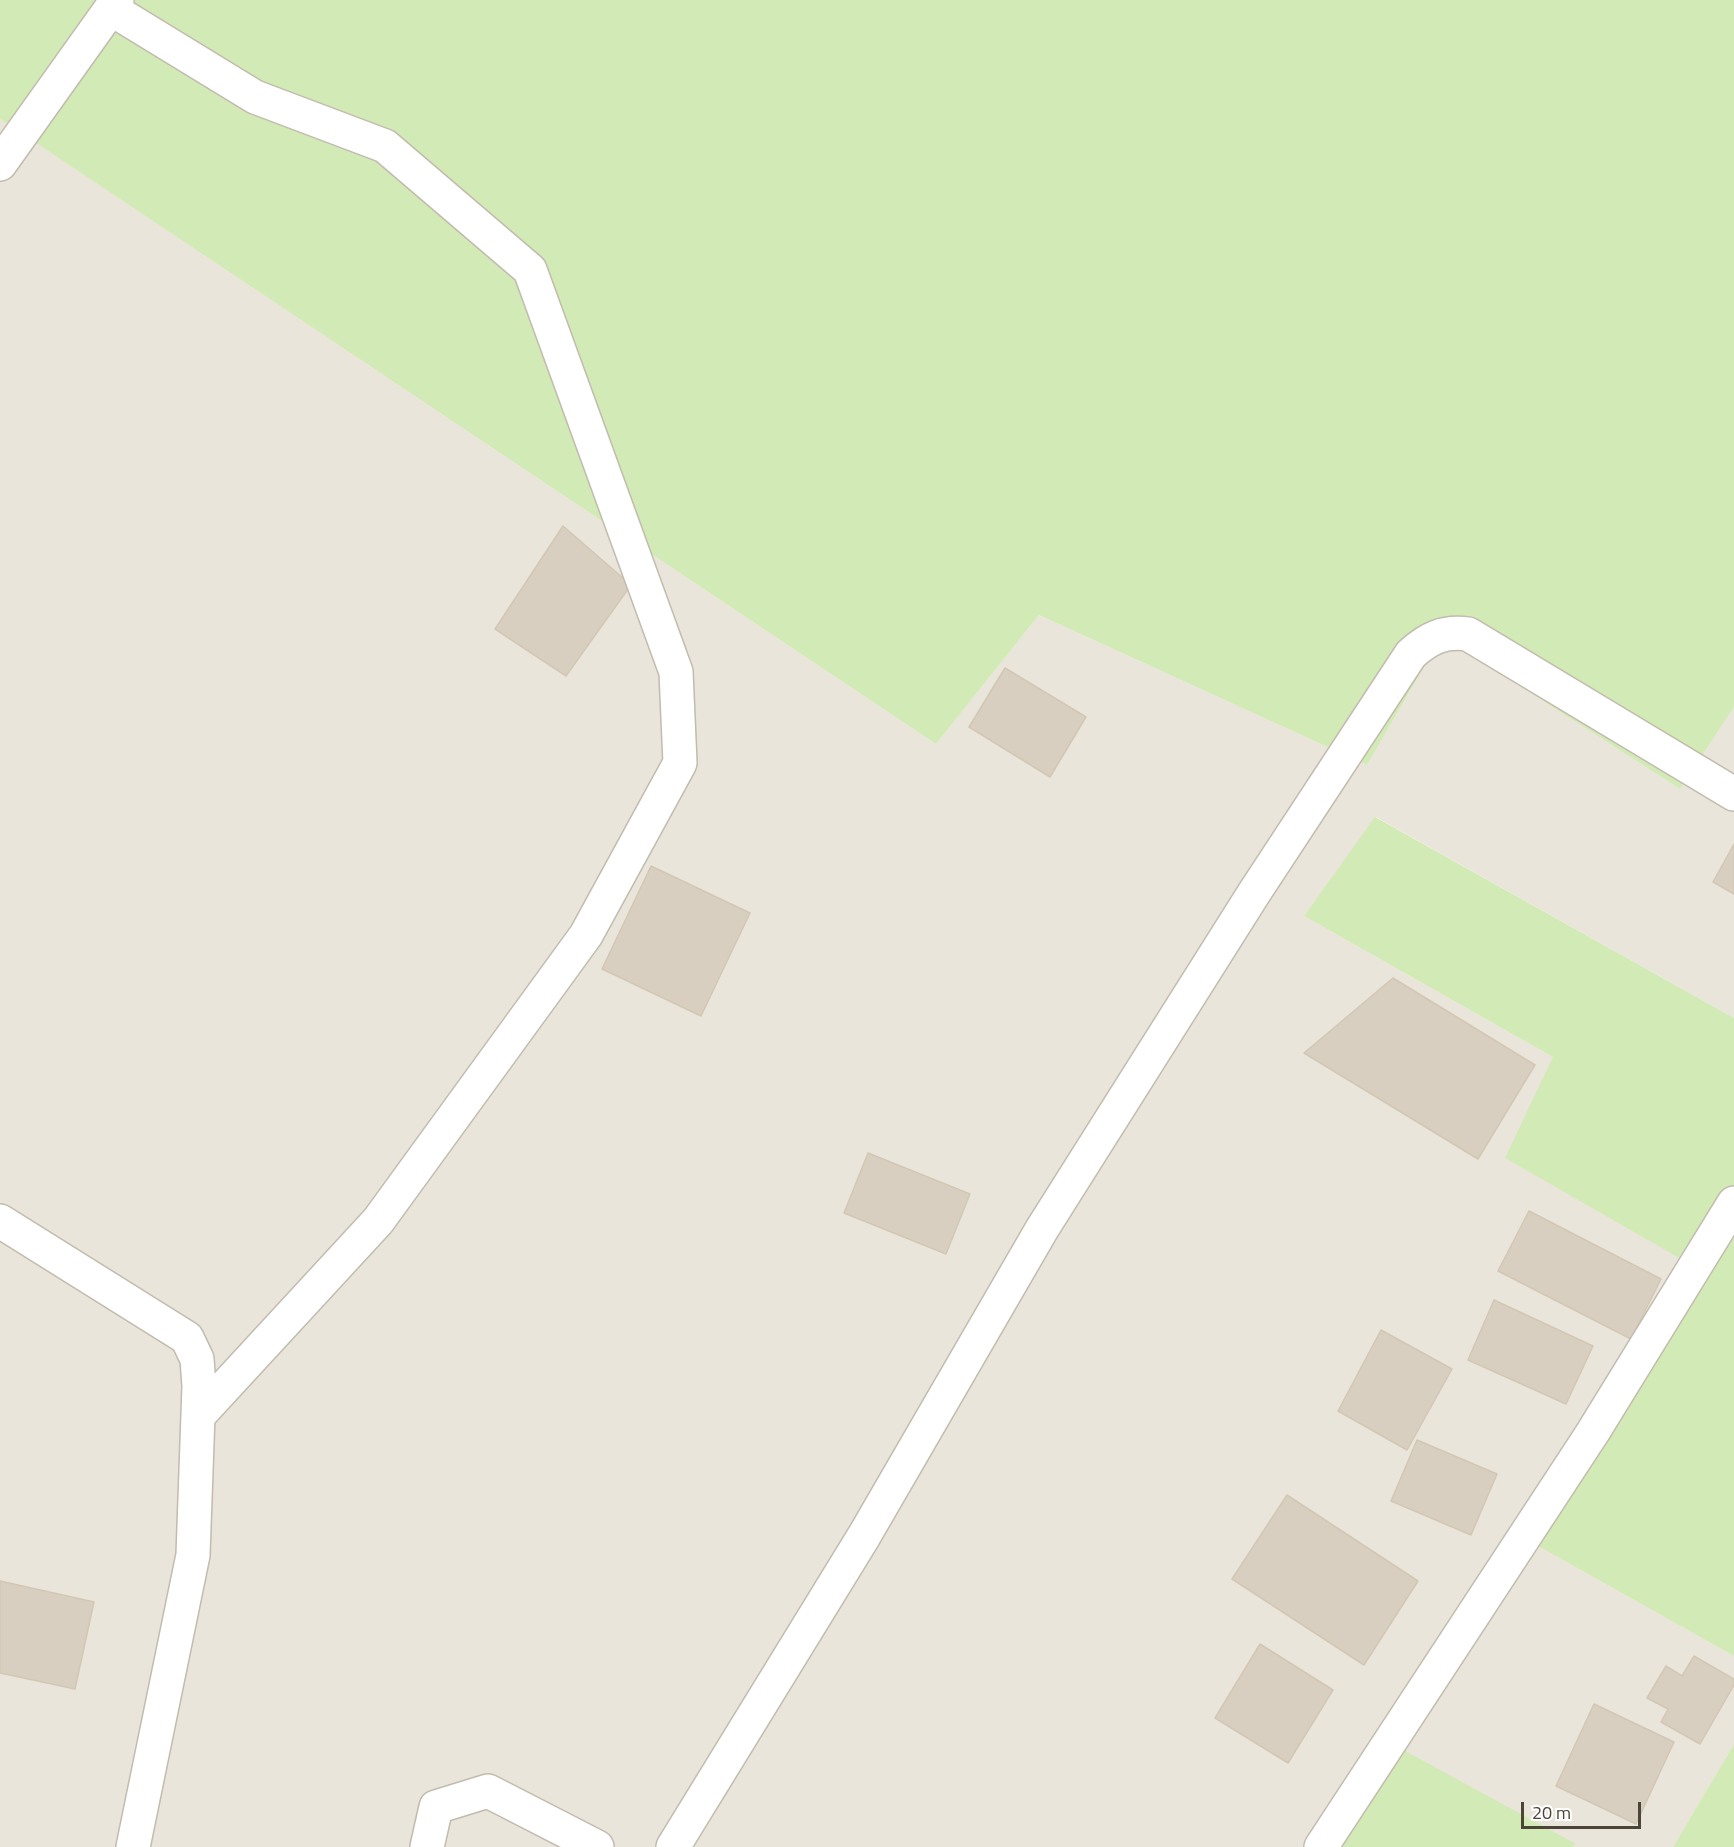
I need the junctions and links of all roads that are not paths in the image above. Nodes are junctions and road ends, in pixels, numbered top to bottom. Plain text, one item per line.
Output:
1 (114, 5) edge
2 (0, 164) edge
3 (1734, 794) edge
4 (1734, 1203) edge
5 (0, 1221) edge
6 (199, 1415) junction
7 (133, 1847) edge
8 (427, 1847) edge
9 (597, 1847) edge
10 (673, 1847) edge
11 (1321, 1847) edge

1 - 2 street
1 - 6 street
3 - 10 street
4 - 11 street
5 - 6 street
6 - 7 street
8 - 9 street

